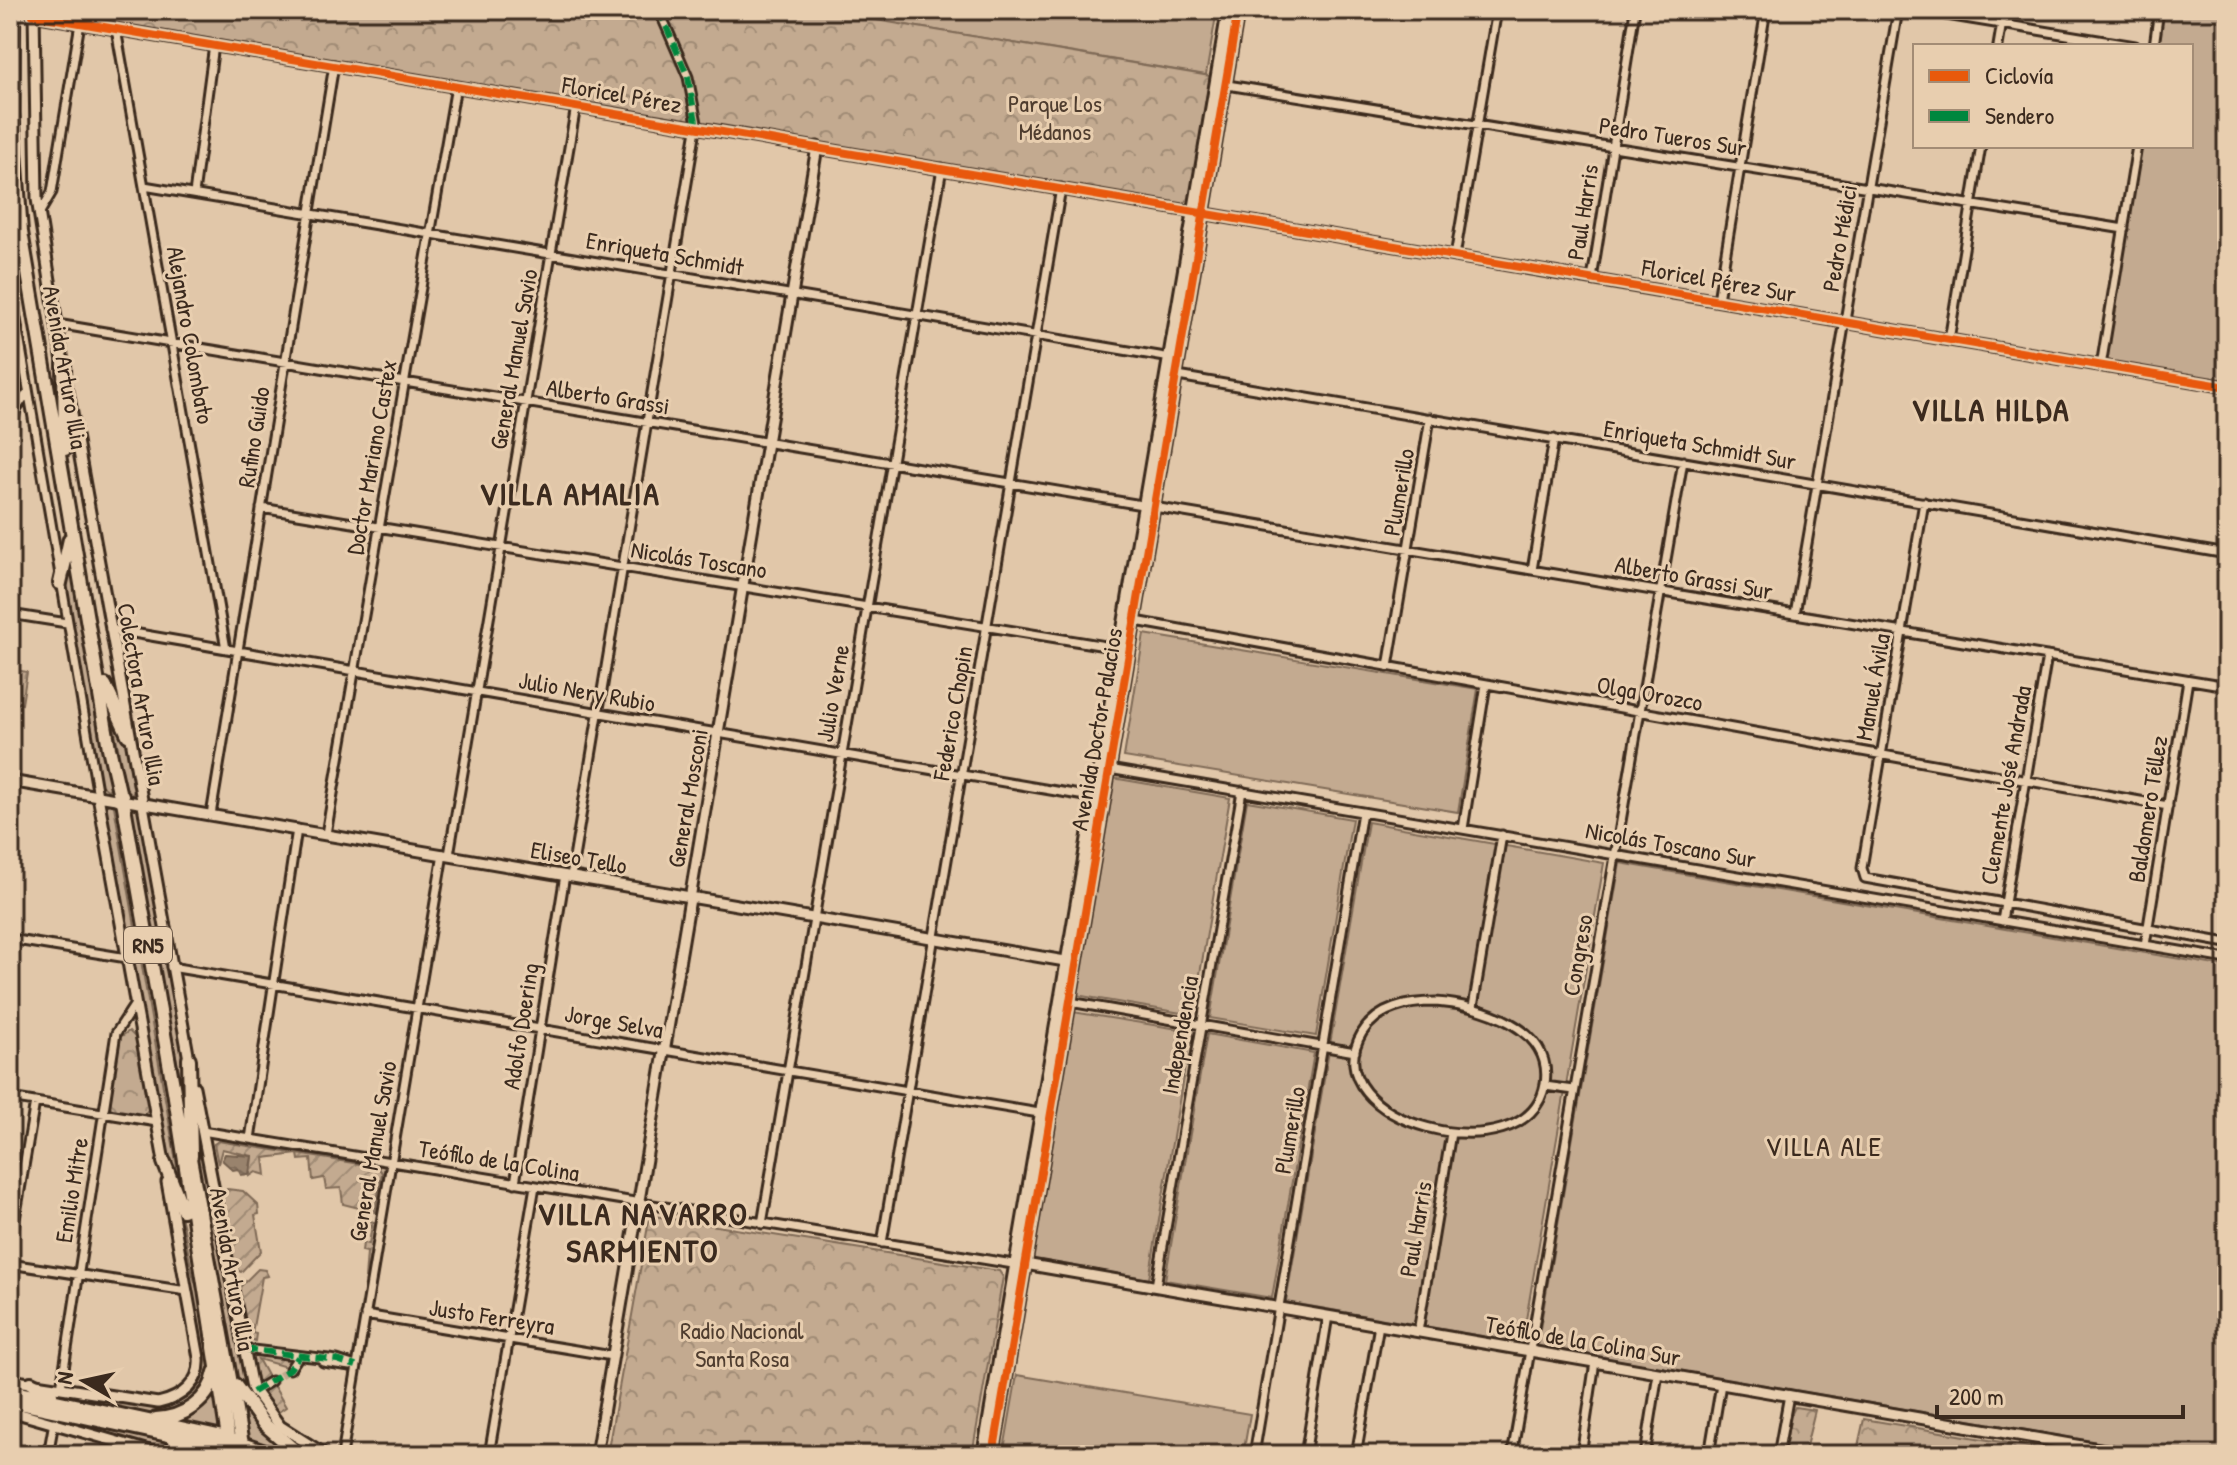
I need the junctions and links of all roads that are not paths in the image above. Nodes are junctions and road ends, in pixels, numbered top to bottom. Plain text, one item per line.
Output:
1 (13, 10) edge
2 (659, 10) edge
3 (1228, 10) edge
4 (1238, 10) edge
5 (1497, 10) edge
6 (1635, 10) edge
7 (1766, 10) edge
8 (1898, 10) edge
9 (1916, 10) edge
10 (2004, 10) edge
11 (2159, 10) edge
12 (34, 12) edge
13 (80, 23) junction
14 (2002, 24) junction
15 (116, 29) junction
16 (1998, 44) edge
17 (2123, 44) edge
18 (2154, 44) edge
19 (214, 45) junction
20 (334, 65) junction
21 (1220, 84) junction
22 (456, 86) junction
23 (576, 106) junction
24 (1477, 125) junction
25 (697, 127) junction
26 (817, 147) junction
27 (1613, 147) junction
28 (1981, 148) edge
29 (2137, 148) edge
30 (1740, 167) junction
31 (942, 168) junction
32 (144, 186) junction
33 (1061, 188) junction
34 (1868, 188) junction
35 (194, 194) junction
36 (1971, 204) junction
37 (1199, 212) junction
38 (310, 214) junction
39 (38, 215) junction
40 (2124, 229) junction
41 (430, 234) junction
42 (551, 254) junction
43 (1455, 256) junction
44 (672, 274) junction
45 (1592, 279) junction
46 (10, 284) edge
47 (792, 295) junction
48 (1718, 300) junction
49 (917, 316) junction
50 (12, 317) edge
51 (1845, 322) junction
52 (57, 324) junction
53 (1036, 336) junction
54 (1949, 340) junction
55 (172, 343) junction
56 (1174, 359) junction
57 (285, 362) junction
58 (64, 364) junction
59 (2101, 366) junction
60 (1171, 374) junction
61 (405, 382) junction
62 (2227, 387) edge
63 (27, 393) junction
64 (526, 402) junction
65 (1430, 418) junction
66 (647, 423) junction
67 (1554, 439) junction
68 (10, 443) edge
69 (767, 443) junction
70 (1683, 461) junction
71 (892, 464) junction
72 (1011, 484) junction
73 (1817, 484) junction
74 (1924, 502) junction
75 (1149, 506) junction
76 (261, 508) junction
77 (70, 516) junction
78 (380, 527) junction
79 (501, 547) junction
80 (1408, 549) junction
81 (2227, 554) edge
82 (623, 567) junction
83 (1532, 570) junction
84 (60, 583) junction
85 (743, 587) junction
86 (1660, 591) junction
87 (867, 607) junction
88 (10, 614) edge
89 (1795, 614) junction
90 (1130, 620) junction
91 (67, 623) junction
92 (987, 627) junction
93 (110, 629) junction
94 (1902, 632) junction
95 (226, 649) junction
96 (1124, 649) junction
97 (237, 651) junction
98 (2047, 656) junction
99 (1388, 667) junction
100 (98, 671) junction
101 (354, 671) junction
102 (2188, 680) junction
103 (1486, 684) junction
104 (2227, 686) edge
105 (477, 692) junction
106 (1640, 712) junction
107 (598, 713) junction
108 (718, 733) junction
109 (128, 735) junction
110 (842, 755) junction
111 (1881, 755) junction
112 (1109, 769) junction
113 (961, 775) junction
114 (2026, 780) junction
115 (12, 781) edge
116 (1242, 791) junction
117 (98, 796) junction
118 (1099, 799) junction
119 (121, 800) junction
120 (140, 803) junction
121 (10, 804) edge
122 (2168, 806) junction
123 (1362, 812) junction
124 (211, 815) junction
125 (297, 829) junction
126 (1463, 829) junction
127 (326, 834) junction
128 (1502, 835) junction
129 (446, 855) junction
130 (1615, 855) junction
131 (568, 876) junction
132 (690, 897) junction
133 (2005, 905) junction
134 (814, 918) junction
135 (2002, 921) junction
136 (2147, 929) junction
137 (934, 938) junction
138 (10, 939) edge
139 (2227, 943) edge
140 (2145, 945) junction
141 (127, 958) junction
142 (2227, 959) edge
143 (1072, 962) junction
144 (171, 967) junction
145 (274, 984) junction
146 (1070, 1002) junction
147 (135, 1004) junction
148 (1473, 1007) junction
149 (417, 1008) junction
150 (1201, 1025) junction
151 (540, 1029) junction
152 (1323, 1047) junction
153 (664, 1050) junction
154 (1355, 1052) junction
155 (189, 1059) junction
156 (788, 1071) junction
157 (1545, 1086) junction
158 (1574, 1090) junction
159 (174, 1091) junction
160 (908, 1091) junction
161 (10, 1098) edge
162 (35, 1102) junction
163 (104, 1114) junction
164 (1046, 1114) junction
165 (157, 1122) junction
166 (202, 1131) junction
167 (1451, 1133) junction
168 (250, 1139) junction
169 (164, 1162) junction
170 (391, 1162) junction
171 (191, 1163) junction
172 (515, 1183) junction
173 (535, 1186) junction
174 (638, 1203) junction
175 (762, 1224) junction
176 (882, 1243) junction
177 (10, 1249) edge
178 (10, 1264) edge
179 (1020, 1265) junction
180 (79, 1274) junction
181 (1156, 1286) junction
182 (187, 1291) junction
183 (206, 1305) junction
184 (1279, 1308) junction
185 (365, 1315) junction
186 (1328, 1316) junction
187 (1379, 1325) junction
188 (1418, 1332) junction
189 (509, 1339) junction
190 (244, 1349) junction
191 (1530, 1351) junction
192 (220, 1354) junction
193 (612, 1356) junction
194 (298, 1357) junction
195 (1595, 1362) junction
196 (356, 1366) junction
197 (290, 1369) tunnel mouth
198 (1658, 1373) junction
199 (10, 1380) edge
200 (271, 1381) tunnel mouth
201 (31, 1383) junction
202 (1721, 1384) junction
203 (61, 1388) junction
204 (10, 1391) edge
205 (253, 1392) junction
206 (1789, 1395) junction
207 (10, 1401) edge
208 (10, 1411) edge
209 (107, 1415) junction
210 (132, 1416) junction
211 (54, 1422) junction
212 (131, 1443) junction
213 (236, 1447) edge
214 (1581, 1454) edge
215 (48, 1455) edge
216 (129, 1455) edge
217 (163, 1455) edge
218 (201, 1455) edge
219 (274, 1455) edge
220 (300, 1455) edge
221 (326, 1455) edge
222 (342, 1455) edge
223 (489, 1455) edge
224 (596, 1455) edge
225 (983, 1455) edge
226 (993, 1455) edge
227 (1254, 1455) edge
228 (1305, 1455) edge
229 (1356, 1455) edge
230 (1512, 1455) edge
231 (1593, 1455) edge
232 (1645, 1455) edge
233 (1709, 1455) edge
234 (1778, 1455) edge
235 (2134, 1455) edge

1 - 77 highway, Avenida Arturo Illia / RN5
2 - 25 street, Adolfo Doering
3 - 21 main road, Avenida Doctor Palacios
4 - 21 main road, Avenida Doctor Palacios
5 - 24 street
6 - 27 street, Paul Harris
7 - 30 street
8 - 34 street, Pedro Médici
9 - 14 street
10 - 14 street
11 - 18 street
12 - 13 street, Floricel Pérez
12 - 39 street, Colectora Arturo Illia
13 - 15 street, Floricel Pérez
13 - 39 street
14 - 16 street
14 - 17 street
15 - 19 street, Floricel Pérez
15 - 32 street, Alejandro Colombato
19 - 20 street, Floricel Pérez
19 - 35 street
20 - 22 street, Floricel Pérez
20 - 38 street, Rufino Guido
21 - 24 street, Pedro Tueros Sur
21 - 37 main road, Avenida Doctor Palacios
22 - 23 street, Floricel Pérez
22 - 41 street, Doctor Mariano Castex
23 - 25 street, Floricel Pérez
23 - 42 street, General Manuel Savio
24 - 27 street, Pedro Tueros Sur
24 - 43 street
25 - 26 street, Floricel Pérez
25 - 44 street, Adolfo Doering
26 - 31 street, Floricel Pérez
26 - 47 street, General Mosconi
27 - 30 street, Pedro Tueros Sur
27 - 45 street, Paul Harris
28 - 36 street
29 - 40 street
30 - 34 street, Pedro Tueros Sur
30 - 48 street
31 - 33 street, Floricel Pérez
31 - 49 street, Julio Verne
32 - 35 street, Enriqueta Schmidt
32 - 55 street, Alejandro Colombato
33 - 37 street, Floricel Pérez
33 - 53 street, Federico Chopin
34 - 36 street, Pedro Tueros Sur
34 - 51 street, Pedro Médici
35 - 38 street, Enriqueta Schmidt
36 - 40 street, Pedro Tueros Sur
36 - 54 street
37 - 43 street, Floricel Pérez Sur
37 - 56 main road, Avenida Doctor Palacios
38 - 41 street, Enriqueta Schmidt
38 - 57 street, Rufino Guido
39 - 52 street, Colectora Arturo Illia
40 - 59 street
41 - 42 street, Enriqueta Schmidt
41 - 61 street, Doctor Mariano Castex
42 - 44 street, Enriqueta Schmidt
42 - 64 street, General Manuel Savio
43 - 45 street, Floricel Pérez Sur
44 - 47 street, Enriqueta Schmidt
44 - 66 street, Adolfo Doering
45 - 48 street, Floricel Pérez Sur
46 - 50 street
47 - 49 street, Enriqueta Schmidt
47 - 69 street, General Mosconi
48 - 51 street, Floricel Pérez Sur
49 - 53 street, Enriqueta Schmidt
49 - 71 street, Julio Verne
50 - 63 street
51 - 54 street, Floricel Pérez Sur
51 - 73 street, Pedro Médici
52 - 55 street, Alberto Grassi
52 - 58 street, Colectora Arturo Illia
53 - 56 street, Enriqueta Schmidt
53 - 72 street, Federico Chopin
54 - 59 street, Floricel Pérez Sur
55 - 57 street, Alberto Grassi
55 - 95 street, Alejandro Colombato
56 - 60 main road, Avenida Doctor Palacios
57 - 61 street, Alberto Grassi
57 - 76 street, Rufino Guido
58 - 77 highway
58 - 93 street, Colectora Arturo Illia
59 - 62 street, Floricel Pérez Sur
60 - 65 street, Enriqueta Schmidt Sur
60 - 75 main road, Avenida Doctor Palacios
61 - 64 street, Alberto Grassi
61 - 78 street, Doctor Mariano Castex
63 - 68 street
63 - 84 street
64 - 66 street, Alberto Grassi
64 - 79 street, General Manuel Savio
65 - 67 street, Enriqueta Schmidt Sur
65 - 80 street, Plumerillo
66 - 69 street, Alberto Grassi
66 - 82 street, Adolfo Doering
67 - 70 street, Enriqueta Schmidt Sur
67 - 83 street
69 - 71 street, Alberto Grassi
69 - 85 street, General Mosconi
70 - 73 street, Enriqueta Schmidt Sur
70 - 86 street, Congreso
71 - 72 street, Alberto Grassi
71 - 87 street, Julio Verne
72 - 75 street, Alberto Grassi
72 - 92 street, Federico Chopin
73 - 74 street, Enriqueta Schmidt Sur
73 - 89 street, Pedro Médici
74 - 81 street, Enriqueta Schmidt Sur
74 - 94 street, Manuel Ávila
75 - 80 street, Alberto Grassi Sur
75 - 90 main road, Avenida Doctor Palacios
76 - 78 street, Nicolás Toscano
76 - 97 street, Rufino Guido
77 - 84 highway
77 - 100 highway, Avenida Arturo Illia / RN5
78 - 79 street, Nicolás Toscano
78 - 101 street, Doctor Mariano Castex
79 - 82 street, Nicolás Toscano
79 - 105 street, General Manuel Savio
80 - 83 street, Alberto Grassi Sur
80 - 99 street, Plumerillo
82 - 85 street, Nicolás Toscano
82 - 107 street, Adolfo Doering
83 - 86 street, Alberto Grassi Sur
84 - 91 street
85 - 87 street, Nicolás Toscano
85 - 108 street, General Mosconi
86 - 89 street, Alberto Grassi Sur
86 - 106 street, Congreso
87 - 92 street, Nicolás Toscano
87 - 110 street, Julio Verne
88 - 91 street
89 - 94 street, Alberto Grassi Sur
90 - 96 main road, Avenida Doctor Palacios
90 - 99 street, Olga Orozco
91 - 117 street
92 - 96 street, Nicolás Toscano
92 - 113 street, Federico Chopin
93 - 95 street, Julio Nery Rubio
93 - 109 street, Colectora Arturo Illia
94 - 98 street, Alberto Grassi Sur
94 - 111 street, Manuel Ávila
95 - 97 street, Julio Nery Rubio
96 - 112 main road, Avenida Doctor Palacios
96 - 118 main road, Avenida Doctor Palacios
97 - 101 street, Julio Nery Rubio
97 - 124 street, Rufino Guido
98 - 102 street, Alberto Grassi Sur
98 - 114 street, Clemente José Andrada
99 - 103 street, Olga Orozco
100 - 109 highway
100 - 119 highway, Avenida Arturo Illia / RN5
101 - 105 street, Julio Nery Rubio
101 - 127 street, Doctor Mariano Castex
102 - 104 street, Alberto Grassi Sur
102 - 122 street, Baldomero Téllez
103 - 106 street, Olga Orozco
103 - 126 street
105 - 107 street, Julio Nery Rubio
105 - 129 street, General Manuel Savio
106 - 111 street, Olga Orozco
106 - 130 street, Congreso
107 - 108 street, Julio Nery Rubio
107 - 131 street, Adolfo Doering
108 - 110 street, Julio Nery Rubio
108 - 132 street, General Mosconi
109 - 120 street, Colectora Arturo Illia
110 - 113 street, Julio Nery Rubio
110 - 134 street, Julio Verne
111 - 114 street, Olga Orozco
111 - 133 street, Manuel Ávila
112 - 116 street, Nicolás Toscano Sur
112 - 118 main road, Avenida Doctor Palacios
113 - 118 street, Julio Nery Rubio
113 - 137 street, Federico Chopin
114 - 122 street, Olga Orozco
114 - 133 street, Clemente José Andrada
115 - 117 street, Eliseo Tello
115 - 121 street
116 - 123 street, Nicolás Toscano Sur
116 - 150 street, Independencia
117 - 119 street, Eliseo Tello
117 - 141 street
118 - 143 main road, Avenida Doctor Palacios
119 - 120 street, Eliseo Tello
119 - 159 highway, Avenida Arturo Illia / RN5
120 - 124 street, Eliseo Tello
120 - 144 street, Colectora Arturo Illia
122 - 136 street, Baldomero Téllez
123 - 126 street, Nicolás Toscano Sur
123 - 152 street, Plumerillo
124 - 125 street, Eliseo Tello
125 - 127 street, Eliseo Tello
125 - 145 street
126 - 128 street, Nicolás Toscano Sur
127 - 129 street, Eliseo Tello
128 - 130 street, Nicolás Toscano Sur
128 - 148 street
129 - 131 street, Eliseo Tello
129 - 149 street, General Manuel Savio
130 - 135 street, Nicolás Toscano Sur
130 - 158 street, Congreso
131 - 132 street, Eliseo Tello
131 - 151 street, Adolfo Doering
132 - 134 street, Eliseo Tello
132 - 153 street, General Mosconi
133 - 135 street, Clemente José Andrada
133 - 136 street
134 - 137 street, Eliseo Tello
134 - 156 street, Julio Verne
135 - 140 street, Nicolás Toscano Sur
136 - 139 street
136 - 140 street, Baldomero Téllez
137 - 143 street, Eliseo Tello
137 - 160 street, Federico Chopin
138 - 141 street
140 - 142 street, Nicolás Toscano Sur
141 - 147 street
143 - 146 main road, Avenida Doctor Palacios
143 - 164 main road, Avenida Doctor Palacios
144 - 145 street, Jorge Selva
144 - 155 street, Colectora Arturo Illia
145 - 149 street, Jorge Selva
145 - 168 street
146 - 150 street
146 - 164 main road, Avenida Doctor Palacios
147 - 163 street, Emilio Mitre
147 - 165 street
148 - 154 street
148 - 157 street
149 - 151 street, Jorge Selva
149 - 170 street, General Manuel Savio
150 - 152 street
150 - 181 street, Independencia
151 - 153 street, Jorge Selva
151 - 172 street, Adolfo Doering
152 - 154 street
152 - 184 street, Plumerillo
153 - 156 street, Jorge Selva
153 - 174 street, General Mosconi
154 - 167 street
155 - 166 street, Colectora Arturo Illia
155 - 171 highway
156 - 160 street, Jorge Selva
156 - 175 street, Julio Verne
157 - 158 street
157 - 167 street
158 - 191 street, Congreso
159 - 171 highway, Avenida Arturo Illia / RN5
159 - 183 highway, Avenida Arturo Illia / RN5
160 - 164 street, Jorge Selva
160 - 176 street, Federico Chopin
161 - 162 street
162 - 163 street
162 - 177 street
163 - 165 street
163 - 180 street, Emilio Mitre
164 - 179 main road, Avenida Doctor Palacios
165 - 169 street
166 - 168 street, Teófilo de la Colina
166 - 190 street, Colectora Arturo Illia
167 - 188 street, Paul Harris
168 - 170 street, Teófilo de la Colina
169 - 182 street
169 - 183 highway
170 - 172 street, Teófilo de la Colina
170 - 185 street, General Manuel Savio
171 - 192 highway, Avenida Arturo Illia / RN5
172 - 173 street, Teófilo de la Colina
173 - 174 street, Teófilo de la Colina
173 - 189 street
174 - 175 street, Teófilo de la Colina
174 - 193 street, General Mosconi
175 - 176 street, Teófilo de la Colina
176 - 179 street, Teófilo de la Colina
178 - 180 street
179 - 181 street, Teófilo de la Colina Sur
179 - 225 main road, Avenida Doctor Palacios
179 - 226 main road, Avenida Doctor Palacios
180 - 182 street
180 - 203 street, Emilio Mitre
181 - 184 street, Teófilo de la Colina Sur
182 - 203 street
183 - 192 highway, Avenida Arturo Illia / RN5
184 - 186 street, Teófilo de la Colina Sur
184 - 227 street, Plumerillo
185 - 189 street, Justo Ferreyra
185 - 196 street, General Manuel Savio
186 - 187 street, Teófilo de la Colina Sur
186 - 228 street
187 - 188 street, Teófilo de la Colina Sur
187 - 229 street
188 - 191 street, Teófilo de la Colina Sur
189 - 193 street, Justo Ferreyra
189 - 223 street
190 - 194 street
190 - 205 street, Colectora Arturo Illia
191 - 195 street, Teófilo de la Colina Sur
191 - 230 street, Congreso
192 - 210 highway
192 - 213 highway, Avenida Arturo Illia / RN5
192 - 220 highway
193 - 224 street, General Mosconi
194 - 196 street
194 - 197 street
195 - 198 street, Teófilo de la Colina Sur
195 - 214 street
196 - 222 street, General Manuel Savio
198 - 202 street, Teófilo de la Colina Sur
198 - 232 street
199 - 201 street
200 - 205 street
201 - 203 street
201 - 209 highway
202 - 206 street, Teófilo de la Colina Sur
202 - 233 street
204 - 209 highway
205 - 221 street
206 - 234 street
206 - 235 street, Teófilo de la Colina Sur
207 - 209 highway
208 - 211 street
209 - 210 highway
209 - 213 highway
209 - 218 highway
210 - 213 highway
211 - 212 street
211 - 215 street
212 - 216 street
212 - 217 street
213 - 219 highway
214 - 231 street

